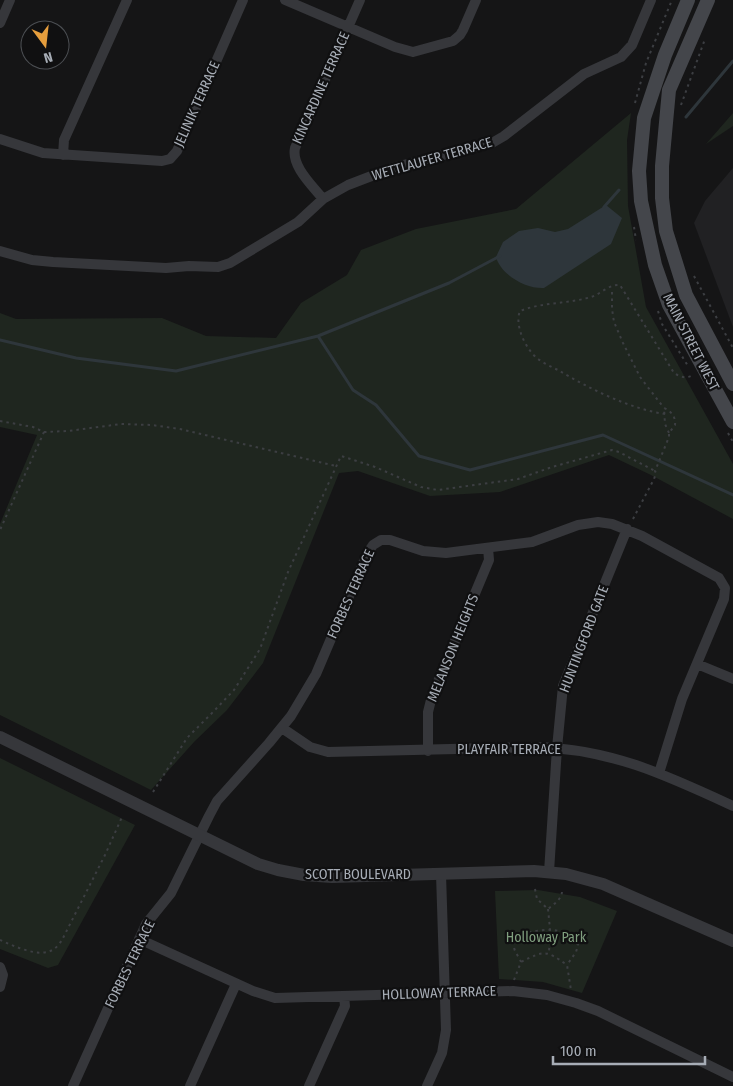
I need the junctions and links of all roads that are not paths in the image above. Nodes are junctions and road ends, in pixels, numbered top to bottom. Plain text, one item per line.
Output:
1 (10, 0) edge
2 (127, 0) edge
3 (243, 0) edge
4 (285, 0) edge
5 (360, 0) edge
6 (476, 0) edge
7 (651, 0) edge
8 (688, 0) edge
9 (708, 0) edge
10 (0, 22) edge
11 (348, 27) junction
12 (0, 139) edge
13 (63, 155) junction
14 (323, 199) junction
15 (0, 251) edge
16 (733, 384) edge
17 (733, 422) edge
18 (627, 529) junction
19 (488, 548) junction
20 (697, 664) junction
21 (733, 679) edge
22 (282, 728) junction
23 (0, 737) edge
24 (557, 748) junction
25 (428, 750) junction
26 (659, 773) junction
27 (733, 806) edge
28 (199, 836) junction
29 (549, 872) junction
30 (441, 874) junction
31 (139, 939) junction
32 (733, 941) edge
33 (0, 967) edge
34 (236, 984) junction
35 (0, 987) edge
36 (446, 993) junction
37 (344, 996) junction
38 (733, 1077) edge
39 (73, 1086) edge
40 (190, 1086) edge
41 (309, 1086) edge
42 (427, 1086) edge

1 - 10 street
2 - 13 street
3 - 13 street, JELINIK TERRACE
4 - 11 street
5 - 11 street, KINCARDINE TERRACE
6 - 11 street
7 - 14 street, WETTLAUFER TERRACE
8 - 17 main road, MAIN STREET WEST
9 - 16 main road, MAIN STREET WEST
11 - 14 street, KINCARDINE TERRACE
12 - 13 street, JELINIK TERRACE
14 - 15 street, WETTLAUFER TERRACE
18 - 19 street, FORBES TERRACE
18 - 20 street, FORBES TERRACE
18 - 24 street, HUNTINGFORD GATE
19 - 22 street, FORBES TERRACE
19 - 25 street, MELANSON HEIGHTS
20 - 21 street
20 - 26 street, FORBES TERRACE
22 - 25 street, PLAYFAIR TERRACE
22 - 28 street, FORBES TERRACE
23 - 28 street, SCOTT BOULEVARD
24 - 25 street, PLAYFAIR TERRACE
24 - 26 street, PLAYFAIR TERRACE
24 - 29 street, HUNTINGFORD GATE
26 - 27 street, PLAYFAIR TERRACE
28 - 30 street, SCOTT BOULEVARD
28 - 31 street, FORBES TERRACE
29 - 30 street, SCOTT BOULEVARD
29 - 32 street, SCOTT BOULEVARD
30 - 36 street
31 - 34 street, HOLLOWAY TERRACE
31 - 39 street, FORBES TERRACE
33 - 35 street
34 - 37 street, HOLLOWAY TERRACE
34 - 40 street
36 - 37 street, HOLLOWAY TERRACE
36 - 38 street, HOLLOWAY TERRACE
36 - 42 street
37 - 41 street

